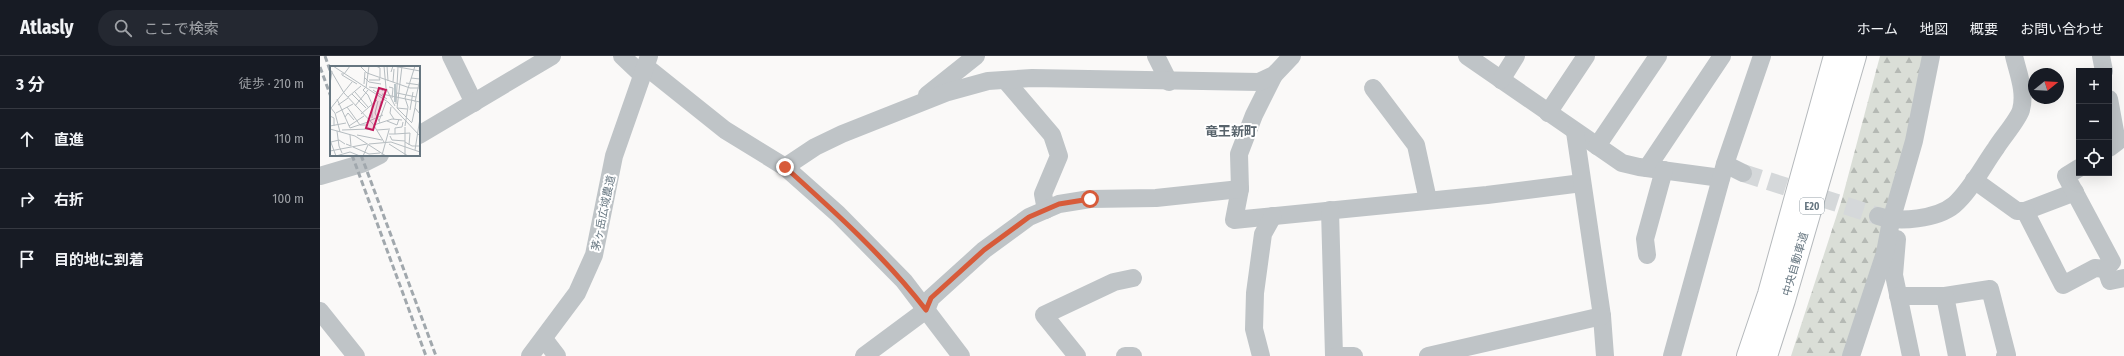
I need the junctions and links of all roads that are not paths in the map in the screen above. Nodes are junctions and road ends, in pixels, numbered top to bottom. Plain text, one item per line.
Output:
1 (451, 56) edge
2 (552, 56) edge
3 (622, 56) edge
4 (976, 56) edge
5 (1156, 56) edge
6 (1292, 56) edge
7 (1467, 56) edge
8 (1516, 56) edge
9 (1586, 56) edge
10 (1658, 56) edge
11 (1722, 56) edge
12 (1762, 56) edge
13 (1835, 56) edge
14 (1855, 56) edge
15 (1931, 56) edge
16 (2014, 56) edge
17 (2101, 56) edge
18 (645, 66) edge
19 (2103, 68) edge
20 (1274, 75) junction
21 (1005, 80) junction
22 (1501, 80) junction
23 (1169, 82) junction
24 (1373, 88) dead end
25 (474, 103) junction
26 (915, 104) junction
27 (2111, 104) edge
28 (1548, 113) junction
29 (2119, 124) edge
30 (1575, 132) junction
31 (420, 134) edge
32 (1597, 146) junction
33 (2112, 146) edge
34 (378, 156) edge
35 (785, 167) junction
36 (1656, 169) junction
37 (2076, 170) edge
38 (1723, 171) junction
39 (1743, 173) tunnel mouth
40 (320, 176) edge
41 (1974, 180) junction
42 (1582, 183) junction
43 (1240, 189) junction
44 (2075, 192) junction
45 (1428, 200) junction
46 (1046, 210) junction
47 (1330, 210) junction
48 (2025, 211) junction
49 (1273, 216) junction
50 (1889, 219) junction
51 (1647, 255) dead end
52 (2106, 269) junction
53 (1133, 278) dead end
54 (2124, 278) edge
55 (1898, 296) junction
56 (1945, 296) junction
57 (320, 310) edge
58 (926, 310) junction
59 (1602, 316) junction
60 (544, 339) junction
61 (356, 356) edge
62 (530, 356) edge
63 (557, 356) edge
64 (864, 356) edge
65 (961, 356) edge
66 (1077, 356) edge
67 (1125, 356) edge
68 (1133, 356) edge
69 (1261, 356) edge
70 (1334, 356) edge
71 (1337, 356) edge
72 (1354, 356) edge
73 (1428, 356) edge
74 (1605, 356) edge
75 (1672, 356) edge
76 (1748, 356) edge
77 (1766, 356) edge
78 (1852, 356) edge
79 (1911, 356) edge
80 (1957, 356) edge
81 (2005, 356) edge

1 - 25 street
2 - 25 street
3 - 18 street
4 - 26 street
5 - 23 street
6 - 20 street
7 - 22 street
8 - 22 street
9 - 28 street
10 - 32 street
11 - 36 street
12 - 38 street
13 - 76 highway, 中央自動車道 / E20
14 - 77 highway, 中央自動車道 / E20
15 - 50 street
16 - 41 street
17 - 19 street
18 - 35 street
18 - 60 street, 茅ヶ岳広域農道
20 - 23 street
20 - 43 street
21 - 23 street
21 - 26 street
21 - 46 street
22 - 28 street
24 - 45 street
25 - 31 street
26 - 35 street
27 - 29 street
28 - 30 street
29 - 33 street
30 - 32 street
30 - 42 street
32 - 36 street
34 - 40 street
35 - 58 street
36 - 38 street
36 - 51 street
37 - 44 street
38 - 39 street
38 - 75 street
41 - 48 street
41 - 50 street
42 - 45 street
42 - 59 street
43 - 46 street
43 - 49 street
44 - 48 street
44 - 52 street
45 - 47 street
46 - 58 street
47 - 49 street
47 - 70 street
48 - 52 street
49 - 69 street
50 - 55 street
50 - 78 street
52 - 54 street
53 - 66 street
55 - 56 street
55 - 79 street
56 - 80 street
56 - 81 street
57 - 61 street
58 - 64 street
58 - 65 street
59 - 73 street
59 - 74 street
60 - 62 street, 茅ヶ岳広域農道
60 - 63 street
67 - 68 street
71 - 72 street

